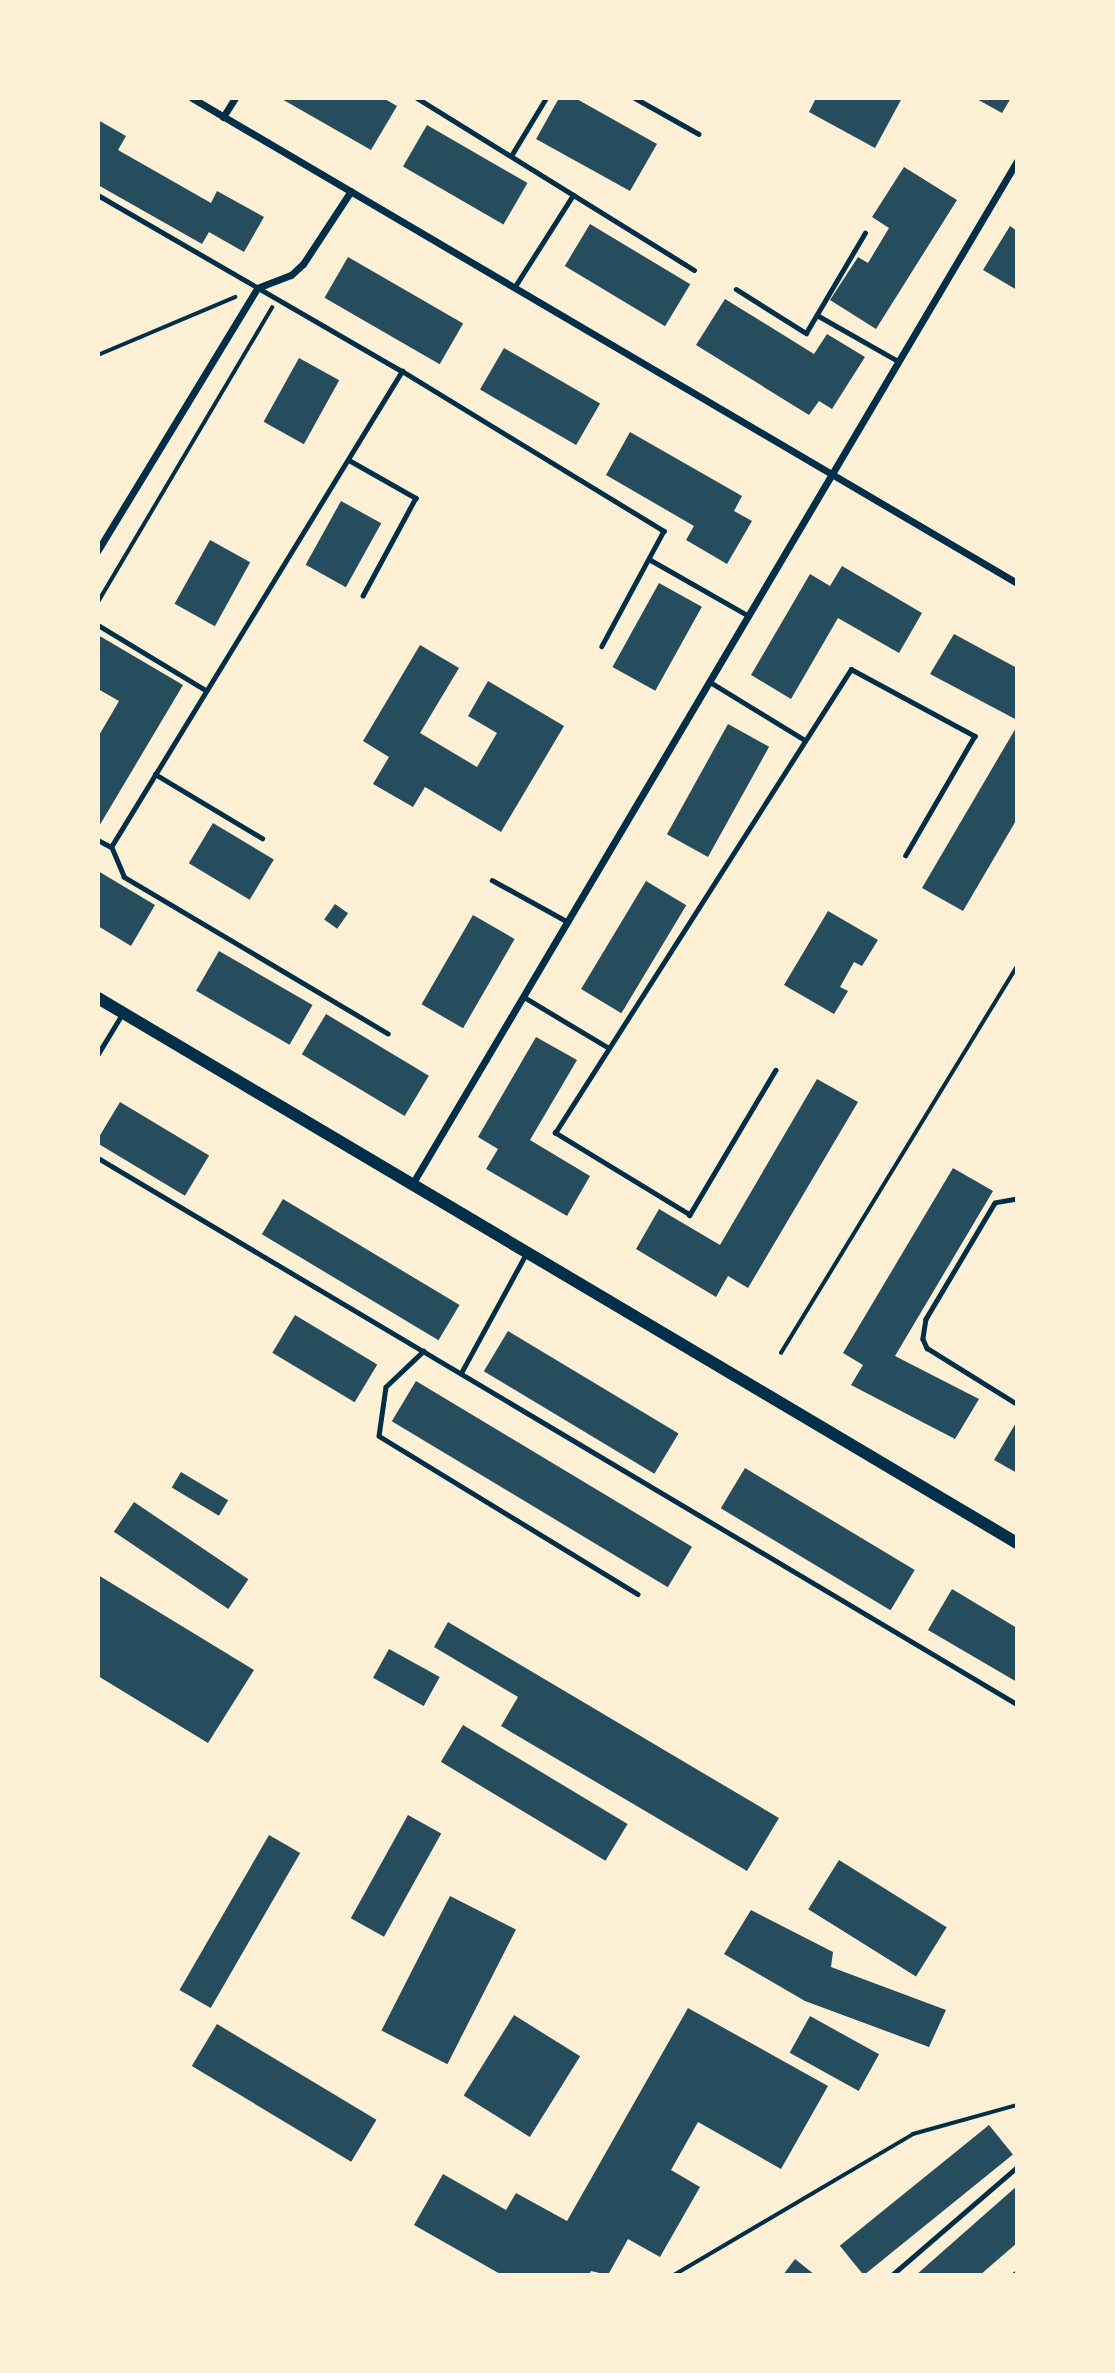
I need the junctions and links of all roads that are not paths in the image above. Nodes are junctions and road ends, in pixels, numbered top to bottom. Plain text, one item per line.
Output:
1 (192, 98) edge
2 (235, 98) edge
3 (417, 98) edge
4 (546, 98) edge
5 (635, 98) edge
6 (223, 117) junction
7 (699, 134) dead end
8 (511, 156) junction
9 (1017, 161) edge
10 (351, 191) junction
11 (98, 195) edge
12 (573, 195) junction
13 (865, 233) dead end
14 (694, 270) dead end
15 (257, 288) junction
16 (514, 288) junction
17 (736, 289) dead end
18 (817, 315) junction
19 (901, 363) junction
20 (402, 371) junction
21 (349, 460) junction
22 (833, 475) junction
23 (98, 550) edge
24 (649, 559) junction
25 (1017, 583) edge
26 (363, 596) dead end
27 (750, 616) junction
28 (98, 625) edge
29 (603, 646) dead end
30 (710, 682) junction
31 (205, 688) junction
32 (806, 740) junction
33 (155, 774) junction
34 (262, 838) dead end
35 (98, 839) edge
36 (111, 847) junction
37 (906, 855) dead end
38 (492, 880) dead end
39 (569, 923) junction
40 (524, 997) junction
41 (98, 998) edge
42 (123, 1013) junction
43 (388, 1034) dead end
44 (609, 1048) junction
45 (98, 1054) edge
46 (776, 1070) dead end
47 (98, 1158) edge
48 (414, 1181) junction
49 (1017, 1199) edge
50 (528, 1250) junction
51 (424, 1351) junction
52 (461, 1373) junction
53 (1017, 1404) edge
54 (1017, 1543) edge
55 (638, 1594) dead end
56 (1017, 1704) edge
57 (1017, 2167) edge
58 (892, 2275) edge

1 - 6 street
2 - 6 street
3 - 8 lane
4 - 8 lane
5 - 7 lane
6 - 10 street
8 - 12 lane
9 - 19 street
10 - 15 street
10 - 16 street
11 - 15 lane
12 - 14 lane
12 - 16 lane
13 - 18 lane
15 - 20 lane
15 - 23 street
16 - 22 street
17 - 18 lane
18 - 19 lane
19 - 22 street
20 - 21 lane
20 - 24 lane
21 - 26 lane
21 - 31 lane
22 - 25 street
22 - 27 street
24 - 27 lane
24 - 29 lane
27 - 30 street
28 - 31 lane
30 - 32 lane
30 - 39 street
31 - 33 lane
32 - 37 lane
32 - 44 lane
33 - 34 lane
33 - 36 lane
35 - 36 lane
36 - 43 lane
38 - 39 lane
39 - 40 street
40 - 44 lane
40 - 48 street
41 - 42 street
42 - 45 lane
42 - 48 street
44 - 46 lane
47 - 51 lane
48 - 50 street
49 - 53 lane
50 - 52 lane
50 - 54 street
51 - 52 lane
51 - 55 lane
52 - 56 lane
57 - 58 lane

